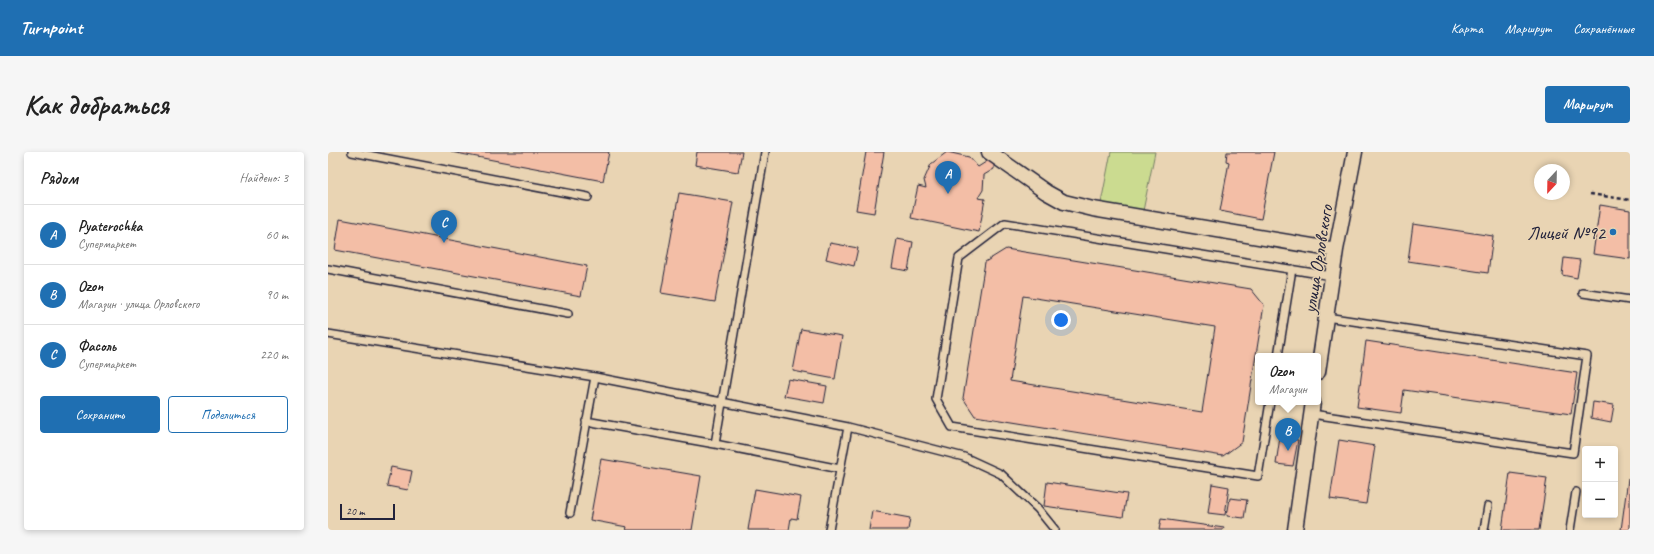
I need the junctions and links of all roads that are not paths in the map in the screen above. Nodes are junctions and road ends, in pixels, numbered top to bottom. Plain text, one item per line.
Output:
1 (352, 152) edge
2 (765, 152) edge
3 (989, 152) edge
4 (1354, 152) edge
5 (588, 197) dead end
6 (1336, 250) junction
7 (328, 269) edge
8 (1292, 269) junction
9 (1332, 276) junction
10 (1583, 293) dead end
11 (1630, 300) edge
12 (568, 314) dead end
13 (1326, 317) junction
14 (328, 334) edge
15 (1278, 353) edge
16 (1321, 353) edge
17 (595, 378) junction
18 (722, 403) junction
19 (1270, 405) edge
20 (1312, 408) edge
21 (586, 421) junction
22 (848, 427) junction
23 (715, 444) junction
24 (840, 469) junction
25 (1576, 492) dead end
26 (1488, 506) dead end
27 (570, 513) dead end
28 (829, 530) edge
29 (1055, 530) edge
30 (1294, 530) edge
31 (1484, 530) edge
32 (1570, 530) edge

1 - 5 lane
2 - 18 lane
3 - 6 street
4 - 6 street, улица Орловского
6 - 9 street, улица Орловского
7 - 12 lane
8 - 9 lane
8 - 15 lane
8 - 19 lane
9 - 13 street, улица Орловского
10 - 11 lane
13 - 16 street, улица Орловского
13 - 20 lane
14 - 17 lane
17 - 18 lane
17 - 21 lane
18 - 22 lane
18 - 23 lane
20 - 30 street
21 - 23 lane
21 - 27 lane
22 - 24 lane
22 - 29 lane
23 - 24 lane
24 - 28 lane
25 - 32 lane
26 - 31 lane

